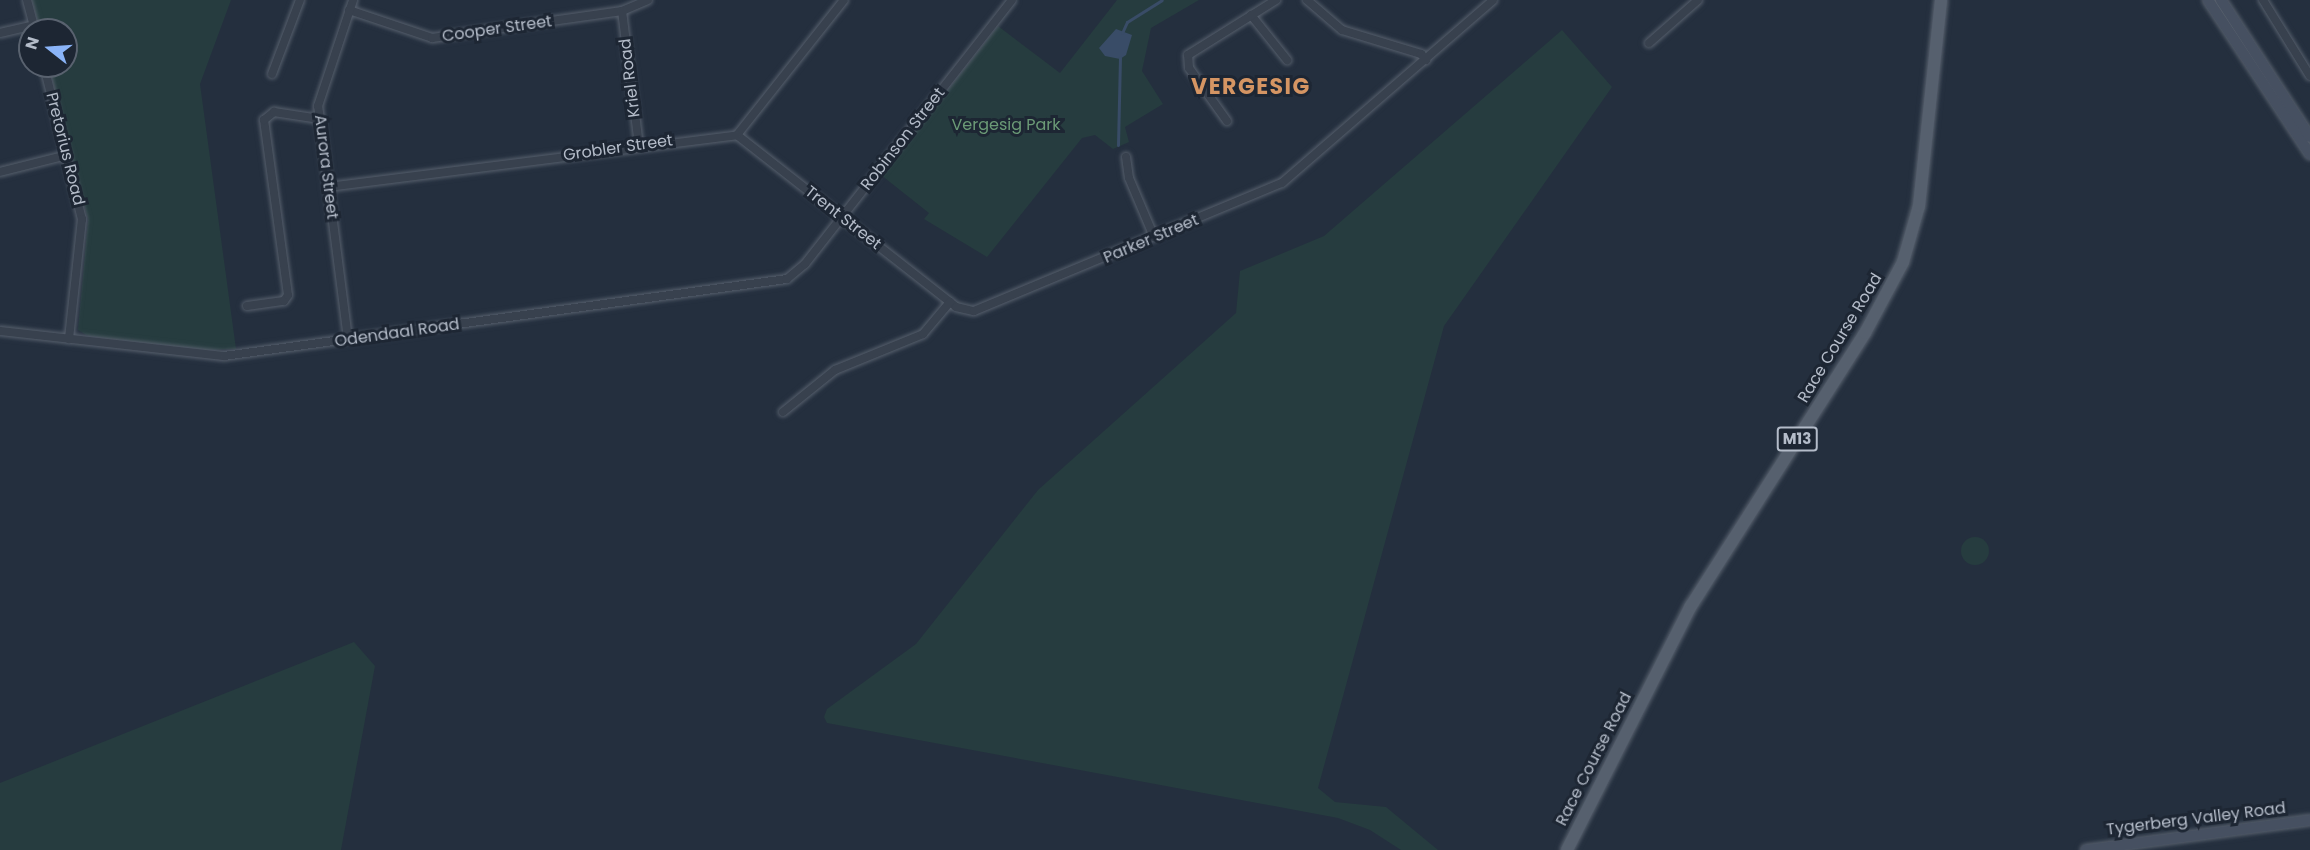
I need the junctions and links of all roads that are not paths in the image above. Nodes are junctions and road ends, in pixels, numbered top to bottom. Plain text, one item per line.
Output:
1 (27, 0) edge
2 (300, 0) edge
3 (353, 0) edge
4 (648, 0) edge
5 (844, 0) edge
6 (1012, 0) edge
7 (1276, 0) edge
8 (1307, 0) edge
9 (1493, 0) edge
10 (1698, 0) edge
11 (1941, 0) edge
12 (2208, 0) edge
13 (2221, 0) edge
14 (2263, 0) edge
15 (349, 10) junction
16 (622, 10) junction
17 (1251, 15) junction
18 (32, 18) edge
19 (18, 30) edge
20 (0, 33) edge
21 (1649, 43) dead end
22 (1287, 60) dead end
23 (1426, 60) junction
24 (272, 74) dead end
25 (2310, 76) edge
26 (47, 78) edge
27 (319, 119) junction
28 (1227, 121) dead end
29 (737, 135) junction
30 (2310, 137) edge
31 (639, 145) junction
32 (2310, 154) edge
33 (67, 155) junction
34 (1126, 158) dead end
35 (0, 172) edge
36 (328, 187) junction
37 (842, 217) junction
38 (1154, 237) junction
39 (793, 277) joint
40 (950, 302) junction
41 (247, 306) dead end
42 (0, 331) edge
43 (69, 339) junction
44 (348, 339) junction
45 (783, 412) dead end
46 (2310, 820) edge
47 (1567, 850) edge
48 (2086, 850) edge

1 - 18 street
2 - 24 street
3 - 15 street, Aurora Street
4 - 16 street, Cooper Street
5 - 29 street
6 - 37 street, Robinson Street
7 - 17 street
8 - 23 street
9 - 23 street, Parker Street
10 - 21 street
11 - 47 main road, Race Course Road / M13
12 - 32 main road
13 - 30 main road
14 - 25 street
15 - 16 street, Cooper Street
15 - 27 street, Aurora Street
16 - 31 street, Kriel Road
17 - 22 street
17 - 28 street
19 - 20 street
23 - 38 street, Parker Street
26 - 33 street, Pretorius Road
27 - 36 street, Aurora Street
27 - 41 street
29 - 31 street, Grobler Street
29 - 37 street, Trent Street
31 - 36 street, Grobler Street
33 - 35 street
33 - 43 street, Pretorius Road
34 - 38 street
36 - 44 street, Aurora Street
37 - 39 street, Robinson Street
37 - 40 street, Trent Street
38 - 40 street, Parker Street
39 - 44 street, Odendaal Road
40 - 45 street
42 - 43 street, Odendaal Road
43 - 44 street, Odendaal Road
46 - 48 main road, Tygerberg Valley Road

